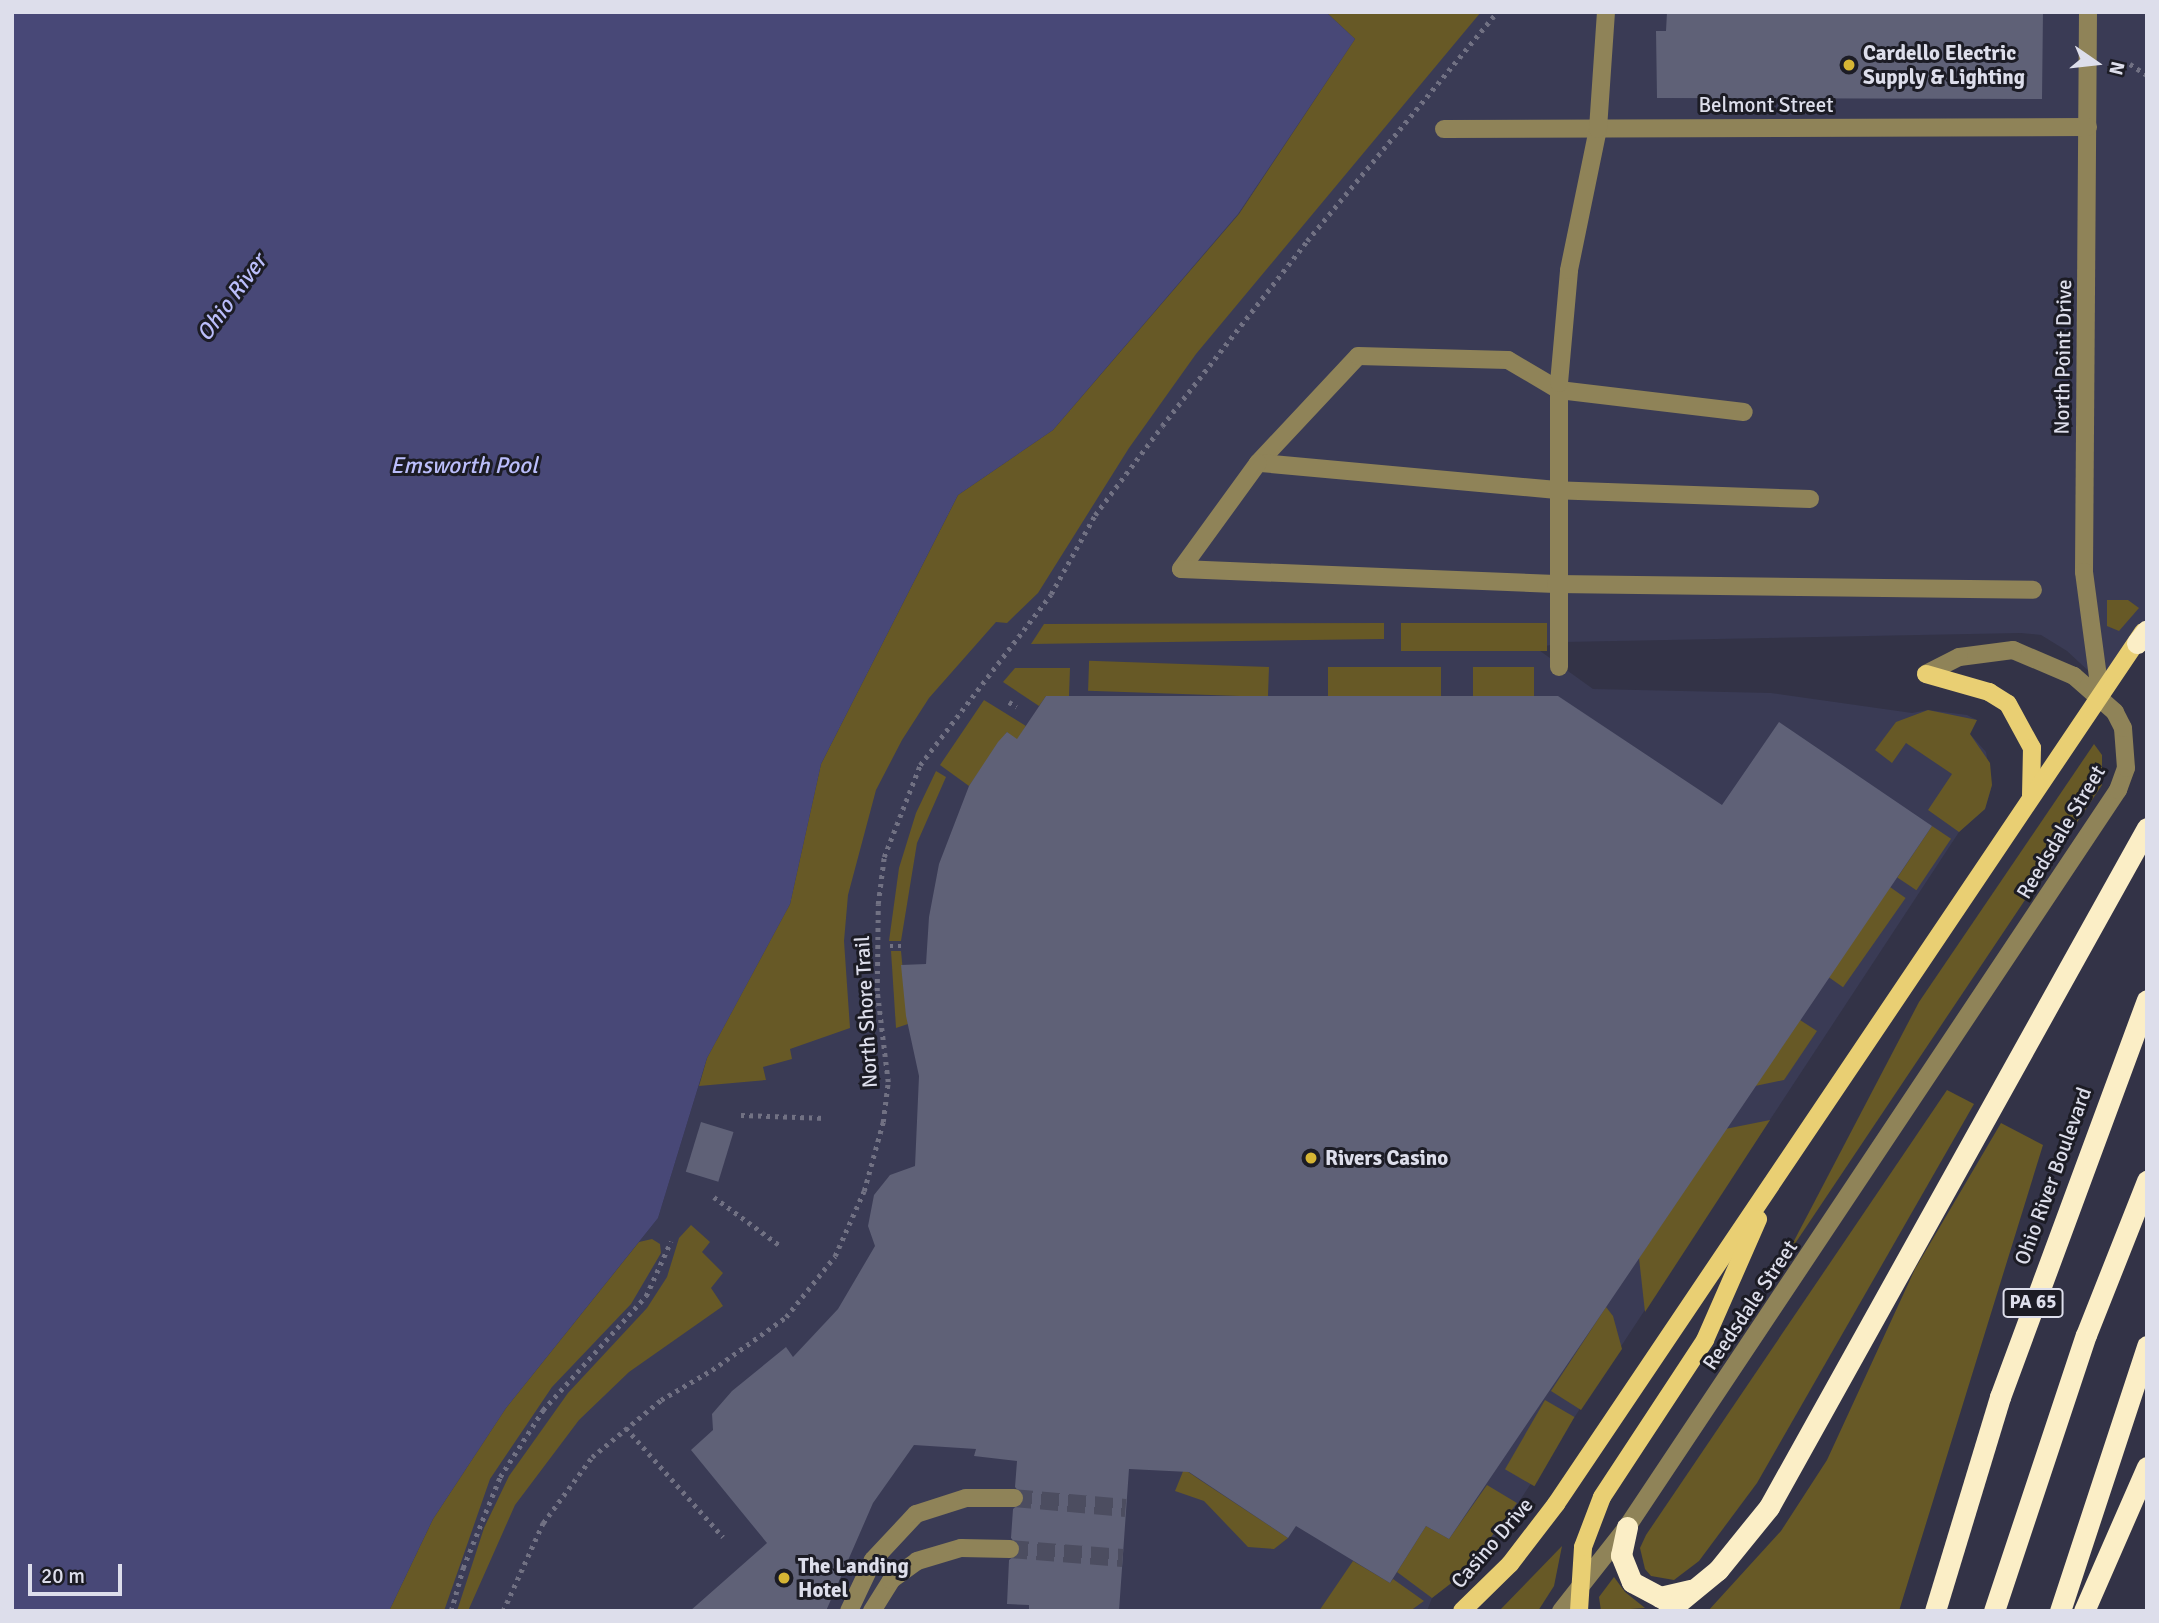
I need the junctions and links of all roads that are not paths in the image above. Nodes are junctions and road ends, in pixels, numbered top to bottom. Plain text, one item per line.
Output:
1 (1606, 12) edge
2 (2088, 12) edge
3 (2088, 127) junction
4 (1444, 129) dead end
5 (1598, 129) junction
6 (1559, 390) junction
7 (1744, 412) dead end
8 (1258, 463) junction
9 (1557, 491) junction
10 (1810, 499) dead end
11 (1556, 584) junction
12 (2033, 590) dead end
13 (2143, 633) edge
14 (1559, 667) dead end
15 (1926, 674) joint
16 (2101, 700) junction
17 (2030, 797) junction
18 (2147, 828) edge
19 (2147, 1000) edge
20 (1777, 1177) junction
21 (2147, 1181) edge
22 (2147, 1346) edge
23 (2147, 1467) edge
24 (1014, 1499) tunnel mouth
25 (1556, 1504) joint
26 (1627, 1527) junction
27 (1010, 1549) tunnel mouth
28 (1578, 1589) junction
29 (1697, 1589) junction
30 (849, 1611) edge
31 (872, 1611) edge
32 (1462, 1611) edge
33 (1561, 1611) edge
34 (1579, 1611) edge
35 (1668, 1611) edge
36 (1935, 1611) edge
37 (1994, 1611) edge
38 (2060, 1611) edge
39 (2084, 1611) edge

1 - 5 street
2 - 3 street, North Point Drive
3 - 5 street, Belmont Street
3 - 16 street, North Point Drive
4 - 5 street, Belmont Street
5 - 6 street
6 - 7 street
6 - 8 street
6 - 9 street
8 - 9 street
8 - 11 street
9 - 10 street
9 - 11 street
11 - 12 street
11 - 14 street
13 - 16 main road
15 - 16 street
15 - 17 main road
16 - 17 main road, Reedsdale Street
16 - 26 street, Reedsdale Street
17 - 20 main road, Reedsdale Street
18 - 29 highway
19 - 36 highway, Ohio River Boulevard / PA 65
20 - 25 main road, Reedsdale Street
20 - 28 main road
21 - 37 highway
22 - 38 highway
23 - 39 highway
24 - 30 street
25 - 32 main road, Casino Drive
26 - 28 street, Reedsdale Street
26 - 29 highway
27 - 31 street
28 - 33 street, Reedsdale Street
28 - 34 main road
29 - 35 highway

